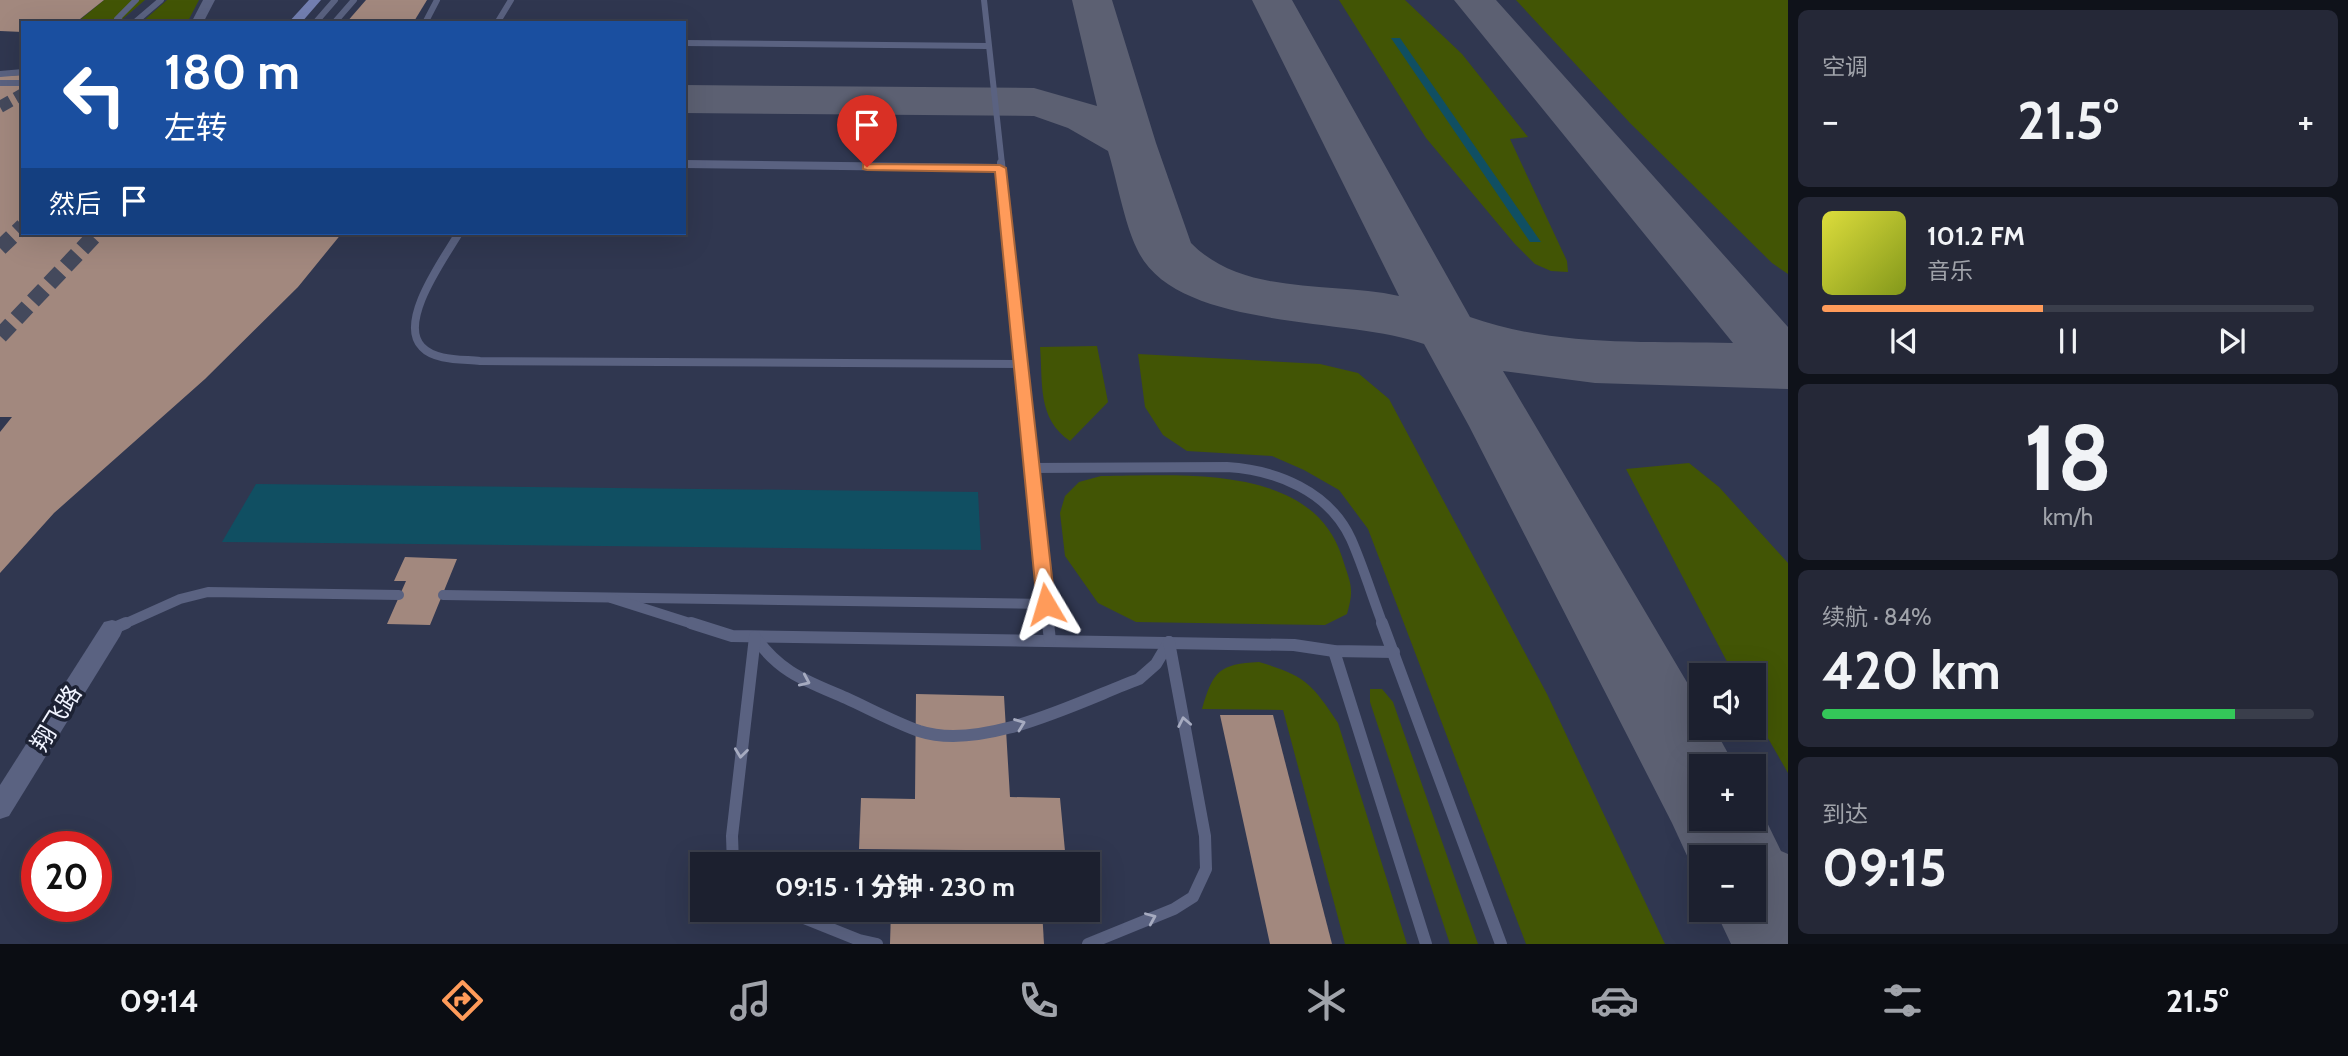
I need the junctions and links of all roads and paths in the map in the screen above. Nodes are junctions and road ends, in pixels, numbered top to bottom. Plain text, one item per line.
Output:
1 (136, 0) edge
2 (161, 0) edge
3 (209, 0) edge
4 (315, 0) edge
5 (335, 0) edge
6 (354, 0) edge
7 (437, 0) edge
8 (511, 0) edge
9 (985, 0) edge
10 (120, 21) edge
11 (136, 21) edge
12 (198, 21) edge
13 (295, 21) edge
14 (317, 21) edge
15 (336, 21) edge
16 (426, 21) edge
17 (498, 21) edge
18 (686, 43) edge
19 (987, 46) junction
20 (21, 72) edge
21 (0, 74) edge
22 (0, 83) edge
23 (21, 83) edge
24 (686, 164) edge
25 (1000, 168) junction
26 (458, 235) edge
27 (1020, 364) junction
28 (1030, 468) junction
29 (399, 595) dead end
30 (443, 595) dead end
31 (611, 598) junction
32 (1046, 604) junction
33 (111, 629) joint
34 (755, 637) junction
35 (1050, 640) junction
36 (1169, 642) junction
37 (1334, 652) junction
38 (1394, 653) junction
39 (0, 807) edge
40 (733, 852) edge
41 (814, 922) edge
42 (877, 944) edge
43 (1088, 944) edge
44 (1426, 944) edge
45 (1501, 944) edge

1 - 10 lane
2 - 11 lane
3 - 12 street
4 - 13 main road
5 - 14 lane
6 - 15 lane
7 - 16 lane
8 - 17 lane
9 - 19 lane
18 - 19 lane
19 - 25 lane
20 - 21 lane
22 - 23 lane
24 - 25 lane
25 - 27 lane
26 - 27 lane
27 - 28 lane
28 - 32 lane
28 - 38 lane
29 - 33 lane
30 - 31 lane
31 - 32 lane
31 - 34 lane
32 - 35 lane
33 - 39 street, 翔飞路
34 - 35 lane
34 -> 36 lane
34 -> 40 lane
35 - 36 lane
36 - 37 lane
43 -> 36 lane
37 - 38 lane
37 - 44 lane
38 - 45 lane
41 - 42 lane

